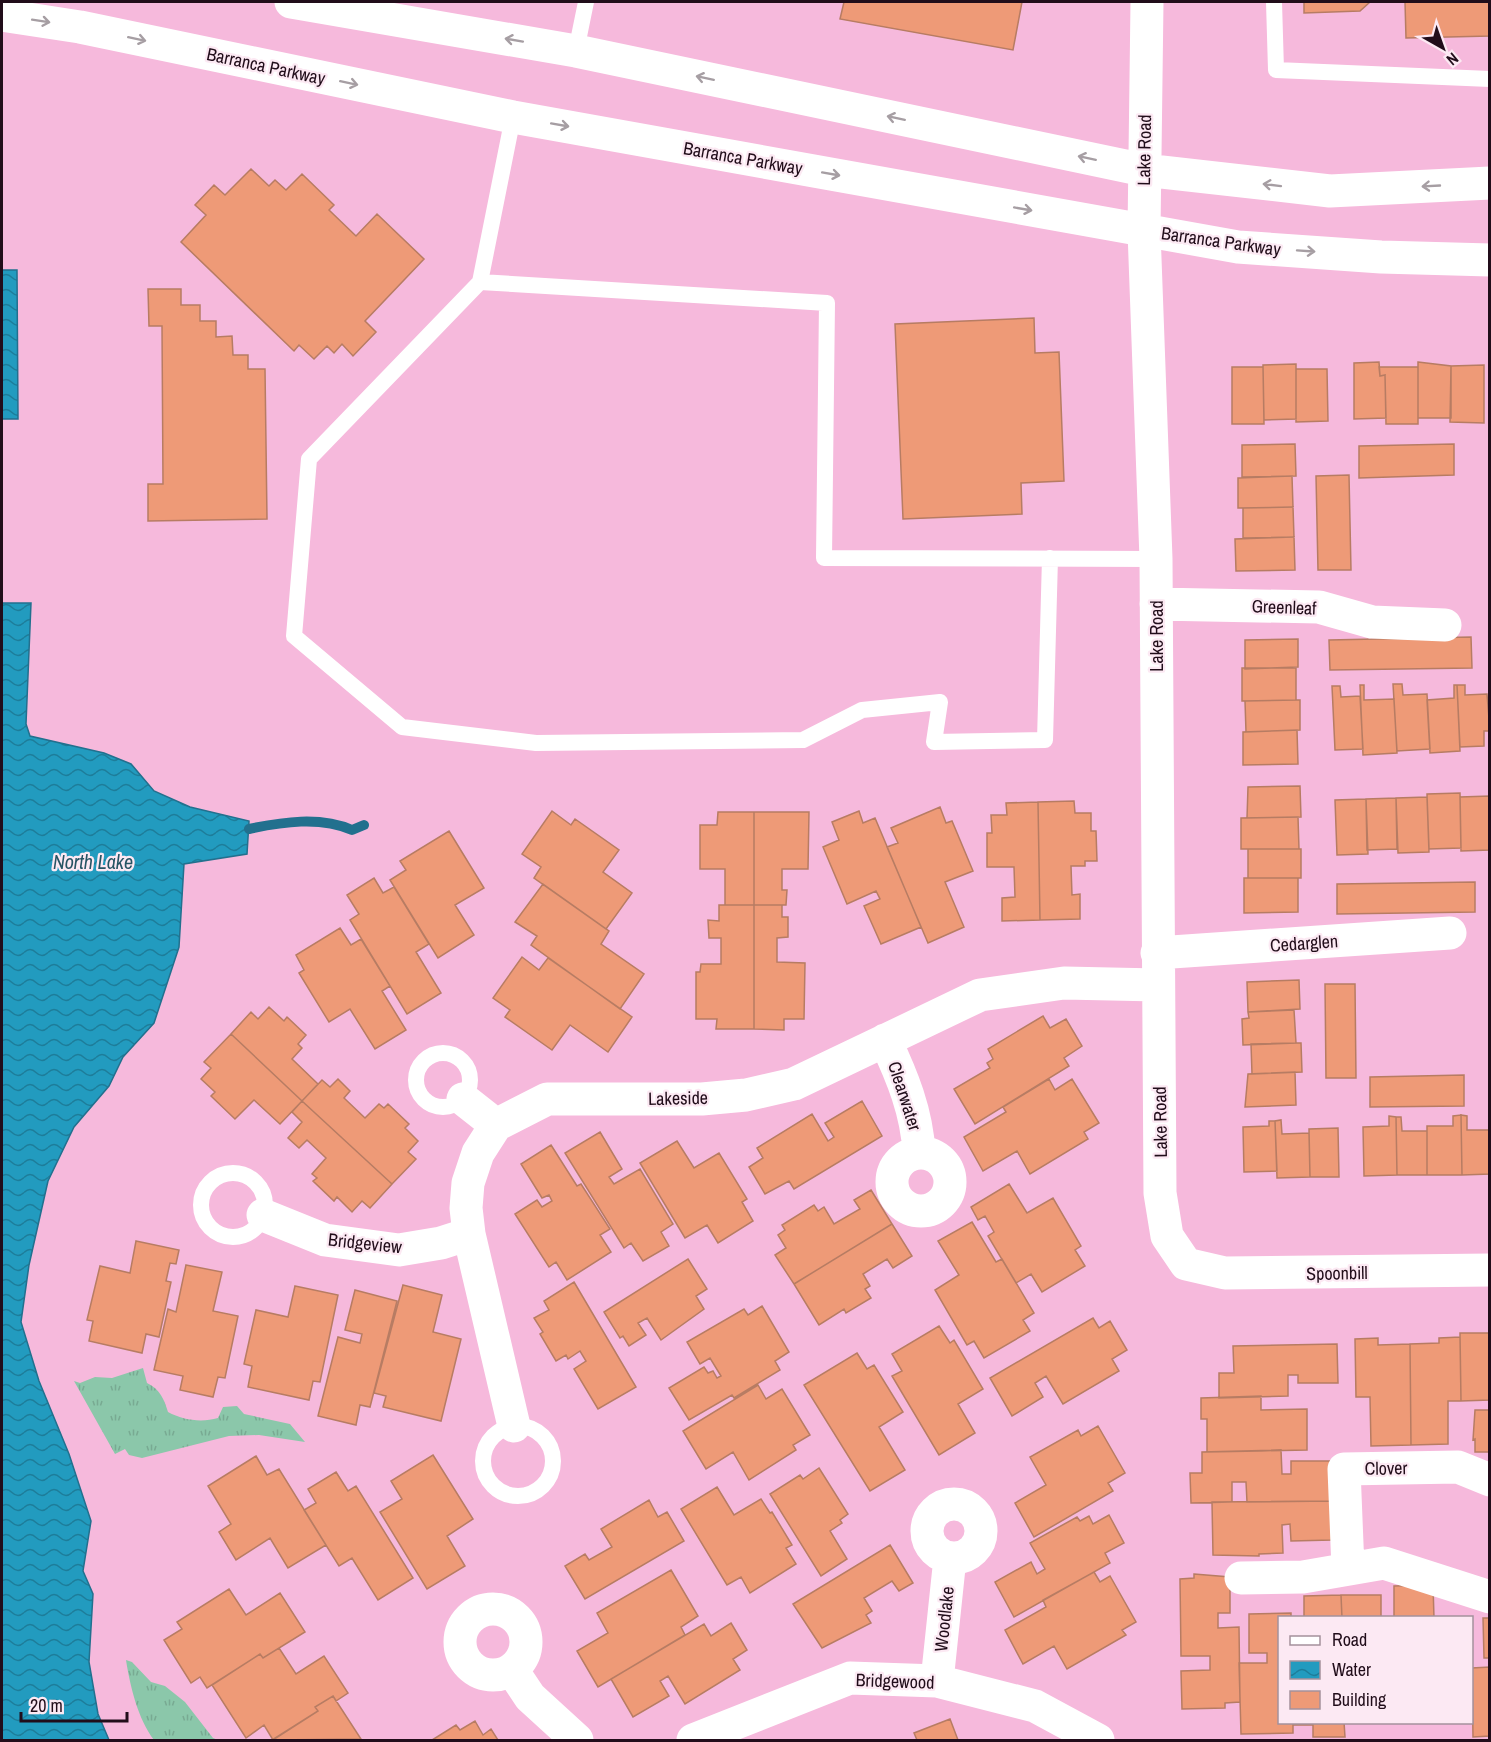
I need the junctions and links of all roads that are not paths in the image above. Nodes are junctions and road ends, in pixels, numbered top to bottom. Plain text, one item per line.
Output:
1 (291, 2) edge
2 (586, 2) edge
3 (1147, 2) edge
4 (1274, 2) edge
5 (2, 15) edge
6 (576, 51) junction
7 (1490, 79) edge
8 (513, 117) junction
9 (1144, 170) junction
10 (1490, 183) edge
11 (1144, 231) junction
12 (1490, 260) edge
13 (480, 282) junction
14 (1050, 558) junction
15 (1156, 559) junction
16 (1156, 604) junction
17 (1445, 625) dead end
18 (1450, 933) dead end
19 (1157, 953) junction
20 (1158, 985) junction
21 (885, 1040) junction
22 (463, 1099) dead end
23 (496, 1125) junction
24 (919, 1153) dead end
25 (263, 1215) dead end
26 (469, 1233) junction
27 (1186, 1264) joint
28 (1490, 1270) edge
29 (514, 1426) junction
30 (1490, 1480) edge
31 (950, 1558) dead end
32 (1348, 1569) junction
33 (1241, 1578) dead end
34 (1490, 1597) edge
35 (512, 1670) dead end
36 (937, 1681) junction
37 (577, 1740) edge
38 (693, 1740) edge
39 (1098, 1740) edge

6 -> 1 street
2 - 6 lane
3 - 9 street, Lake Road
4 - 7 lane
5 -> 8 street, Barranca Parkway
9 -> 6 street
8 -> 11 street, Barranca Parkway
8 - 13 lane
10 -> 9 street
9 - 11 street, Lake Road
11 -> 12 street, Barranca Parkway
11 - 15 street, Lake Road
13 - 14 lane
13 - 14 lane
14 - 15 lane
15 - 16 street, Lake Road
16 - 17 street, Greenleaf
16 - 19 street, Lake Road
18 - 19 street, Cedarglen
19 - 20 street, Lake Road
20 - 21 street, Lakeside
20 - 27 street, Lake Road
21 - 23 street, Lakeside
21 - 24 street, Clearwater
22 - 23 street
23 - 26 street
25 - 26 street, Bridgeview
26 - 29 street
27 - 28 street, Spoonbill
29 - 29 lane
30 - 32 street, Clover
31 - 36 street, Woodlake
32 - 33 street
32 - 34 street
35 - 37 street
36 - 38 street, Bridgewood
36 - 39 street, Bridgewood

